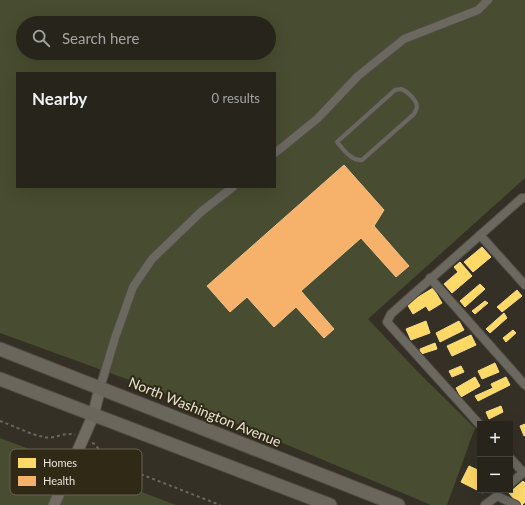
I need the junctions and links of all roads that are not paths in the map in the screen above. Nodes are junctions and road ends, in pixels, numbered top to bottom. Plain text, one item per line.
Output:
1 (488, 0) edge
2 (337, 142) joint
3 (276, 152) edge
4 (232, 188) edge
5 (525, 198) edge
6 (480, 235) junction
7 (430, 278) junction
8 (525, 285) edge
9 (0, 349) edge
10 (0, 380) edge
11 (525, 385) edge
12 (100, 388) junction
13 (93, 416) junction
14 (477, 422) edge
15 (77, 449) edge
16 (513, 461) edge
17 (524, 472) edge
18 (513, 481) edge
19 (500, 493) edge
20 (58, 495) edge
21 (54, 505) edge
22 (330, 505) edge
23 (398, 505) edge
24 (485, 505) edge
25 (516, 505) edge

1 - 3 street
2 - 2 lane
4 - 12 street
5 - 6 street
6 - 7 street
6 - 8 street
7 - 11 street
7 - 14 street
9 - 12 main road, North Washington Avenue
10 - 13 main road
12 - 13 street
12 - 23 main road, North Washington Avenue
13 - 15 street
13 - 22 main road
16 - 17 street
17 - 18 street
19 - 24 street
19 - 25 street
20 - 21 street

